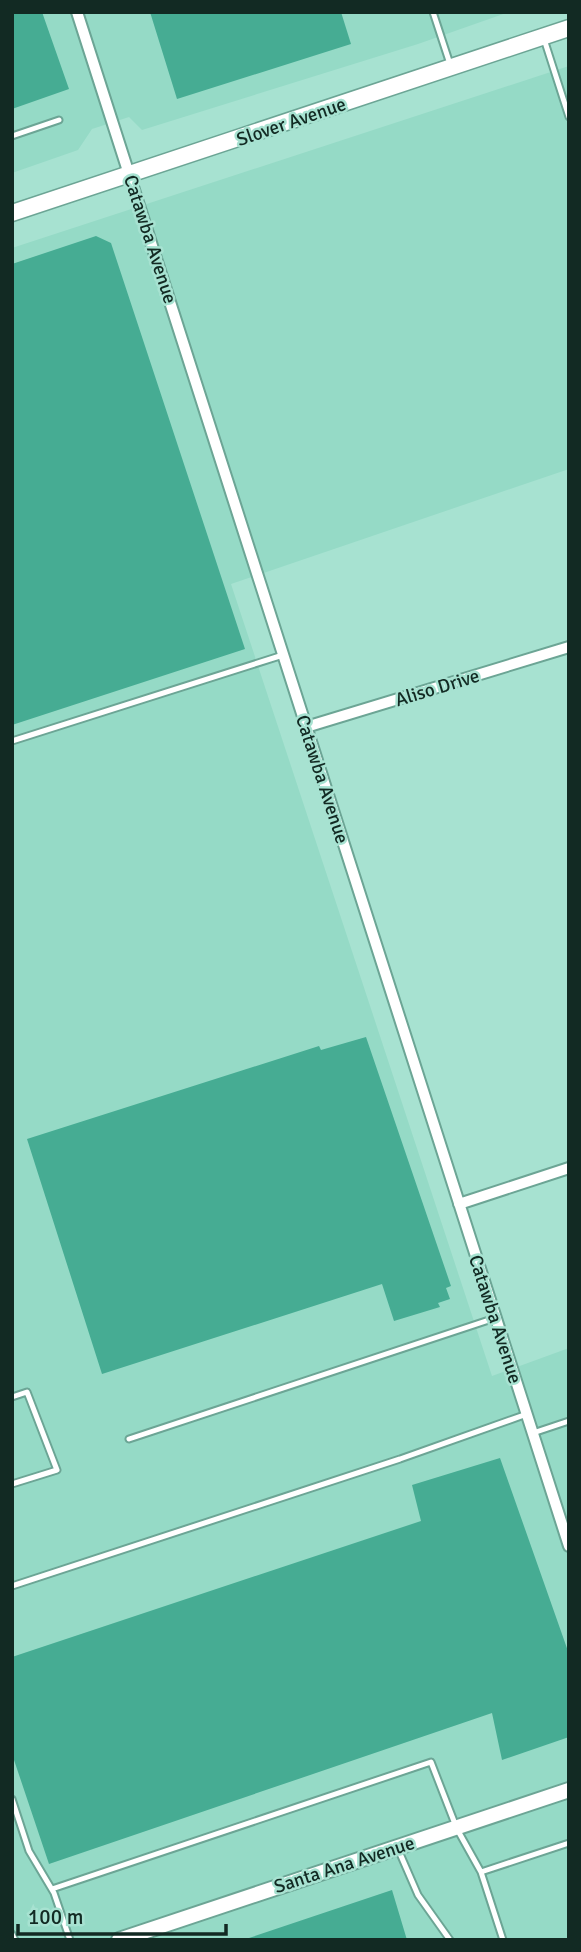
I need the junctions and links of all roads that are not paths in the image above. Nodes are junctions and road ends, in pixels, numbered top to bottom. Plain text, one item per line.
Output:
1 (77, 12) edge
2 (433, 12) edge
3 (569, 28) edge
4 (543, 36) junction
5 (451, 67) junction
6 (569, 117) edge
7 (59, 120) dead end
8 (12, 136) edge
9 (130, 174) junction
10 (12, 213) edge
11 (569, 647) edge
12 (283, 655) junction
13 (306, 727) junction
14 (12, 741) edge
15 (569, 1168) edge
16 (459, 1204) junction
17 (495, 1318) junction
18 (12, 1397) edge
19 (527, 1414) junction
20 (569, 1420) edge
21 (533, 1433) junction
22 (129, 1439) dead end
23 (12, 1484) edge
24 (569, 1546) edge
25 (12, 1586) edge
26 (569, 1790) edge
27 (12, 1799) edge
28 (457, 1829) junction
29 (569, 1843) edge
30 (397, 1846) junction
31 (481, 1872) junction
32 (52, 1889) junction
33 (12, 1934) edge
34 (15, 1940) edge
35 (70, 1940) edge
36 (119, 1940) edge
37 (450, 1940) edge
38 (503, 1940) edge

1 - 9 street, Catawba Avenue
2 - 5 lane
3 - 4 main road, Slover Avenue
4 - 5 main road, Slover Avenue
4 - 6 lane
5 - 9 main road, Slover Avenue
7 - 8 lane
9 - 10 main road, Slover Avenue
9 - 12 street, Catawba Avenue
11 - 13 street, Aliso Drive
12 - 13 street, Catawba Avenue
12 - 14 lane
13 - 16 street, Catawba Avenue
15 - 16 street
16 - 17 street, Catawba Avenue
17 - 19 street, Catawba Avenue
17 - 22 lane
18 - 23 lane
19 - 21 street, Catawba Avenue
19 - 25 lane
20 - 21 lane
21 - 24 street, Catawba Avenue
26 - 28 street, Santa Ana Avenue
27 - 32 lane
28 - 30 street, Santa Ana Avenue
28 - 31 lane
28 - 32 lane
29 - 31 lane
30 - 36 street, Santa Ana Avenue
30 - 37 lane
31 - 38 lane
32 - 35 lane
33 - 34 lane

